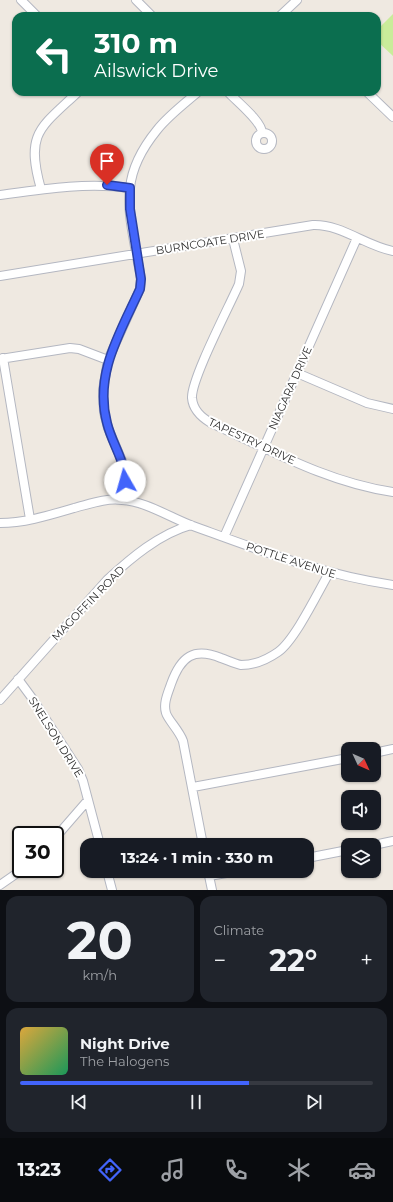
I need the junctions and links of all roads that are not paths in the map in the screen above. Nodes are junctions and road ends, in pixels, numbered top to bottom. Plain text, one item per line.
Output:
1 (21, 0) edge
2 (136, 0) edge
3 (297, 0) edge
4 (33, 12) edge
5 (148, 12) edge
6 (287, 12) edge
7 (74, 96) edge
8 (194, 96) edge
9 (232, 96) edge
10 (371, 96) edge
11 (393, 117) edge
12 (262, 133) dead end
13 (130, 188) junction
14 (41, 189) junction
15 (0, 195) edge
16 (357, 238) junction
17 (234, 239) junction
18 (393, 251) edge
19 (137, 254) junction
20 (0, 276) edge
21 (1, 358) edge
22 (108, 360) junction
23 (297, 373) junction
24 (393, 409) edge
25 (264, 447) junction
26 (393, 492) edge
27 (122, 500) junction
28 (30, 519) junction
29 (0, 523) edge
30 (191, 526) junction
31 (224, 537) junction
32 (329, 573) junction
33 (393, 585) edge
34 (18, 679) junction
35 (0, 700) edge
36 (393, 749) edge
37 (381, 752) edge
38 (341, 759) edge
39 (193, 787) junction
40 (88, 800) junction
41 (64, 828) edge
42 (98, 838) edge
43 (202, 838) edge
44 (393, 841) edge
45 (381, 844) edge
46 (341, 851) edge
47 (314, 857) edge
48 (12, 877) edge
49 (109, 878) edge
50 (210, 878) edge
51 (0, 885) edge
52 (112, 890) edge
53 (212, 890) edge

1 - 4 street
2 - 5 street
3 - 6 street
7 - 14 street
8 - 13 street
9 - 12 street
10 - 11 street
13 - 14 street
13 - 19 street
14 - 15 street
16 - 17 street, BURNCOATE DRIVE
16 - 18 street, BURNCOATE DRIVE
16 - 23 street, NIAGARA DRIVE
17 - 19 street, BURNCOATE DRIVE
17 - 25 street, TAPESTRY DRIVE
19 - 20 street, BURNCOATE DRIVE
19 - 22 street
21 - 22 street
21 - 28 street
22 - 27 street
23 - 24 street
23 - 25 street, NIAGARA DRIVE
25 - 26 street, TAPESTRY DRIVE
25 - 31 street, NIAGARA DRIVE
27 - 28 street, POTTLE AVENUE
27 - 30 street, POTTLE AVENUE
28 - 29 street, POTTLE AVENUE
30 - 31 street, POTTLE AVENUE
30 - 34 street, MAGOFFIN ROAD
31 - 32 street, POTTLE AVENUE
32 - 33 street, POTTLE AVENUE
32 - 39 street
34 - 35 street, MAGOFFIN ROAD
34 - 40 street, SNELSON DRIVE
36 - 37 street
38 - 39 street
39 - 43 street
40 - 41 street
40 - 42 street, SNELSON DRIVE
44 - 45 street
46 - 47 street
48 - 51 street
49 - 52 street
50 - 53 street

